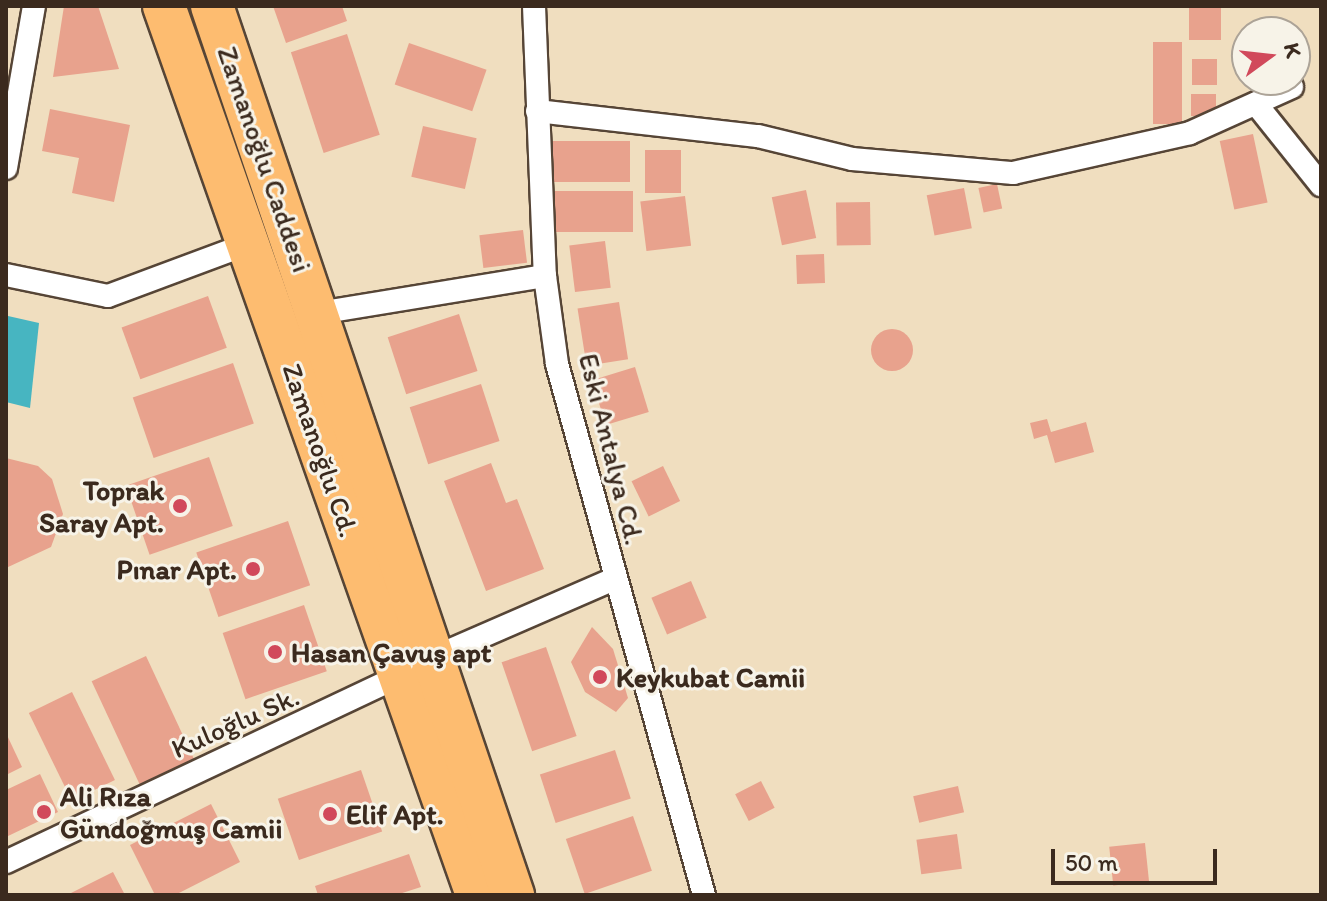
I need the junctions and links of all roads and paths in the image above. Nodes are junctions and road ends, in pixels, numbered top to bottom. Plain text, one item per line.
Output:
1 (34, 6) edge
2 (164, 6) edge
3 (212, 6) edge
4 (534, 6) edge
5 (1273, 96) edge
6 (1256, 104) junction
7 (537, 111) junction
8 (6, 168) edge
9 (1321, 185) edge
10 (248, 244) junction
11 (6, 275) edge
12 (545, 276) junction
13 (318, 313) junction
14 (614, 579) junction
15 (437, 656) junction
16 (400, 676) junction
17 (6, 862) edge
18 (504, 894) edge
19 (704, 895) edge

1 - 8 street
2 - 10 highway, Zamanoğlu Cd.
3 - 13 highway, Zamanoğlu Caddesi
4 - 7 street, Eski Antalya Cd.
5 - 6 street
6 - 7 street
6 - 9 street
7 - 12 street, Eski Antalya Cd.
10 - 11 street
10 - 16 highway, Zamanoğlu Cd.
12 - 13 street
12 - 14 street, Eski Antalya Cd.
13 - 15 highway, Zamanoğlu Cd.
14 - 15 street
14 - 19 street, Eski Antalya Cd.
15 - 18 highway, Zamanoğlu Cd.
16 - 17 street, Kuloğlu Sk.
16 - 18 highway, Zamanoğlu Cd.

